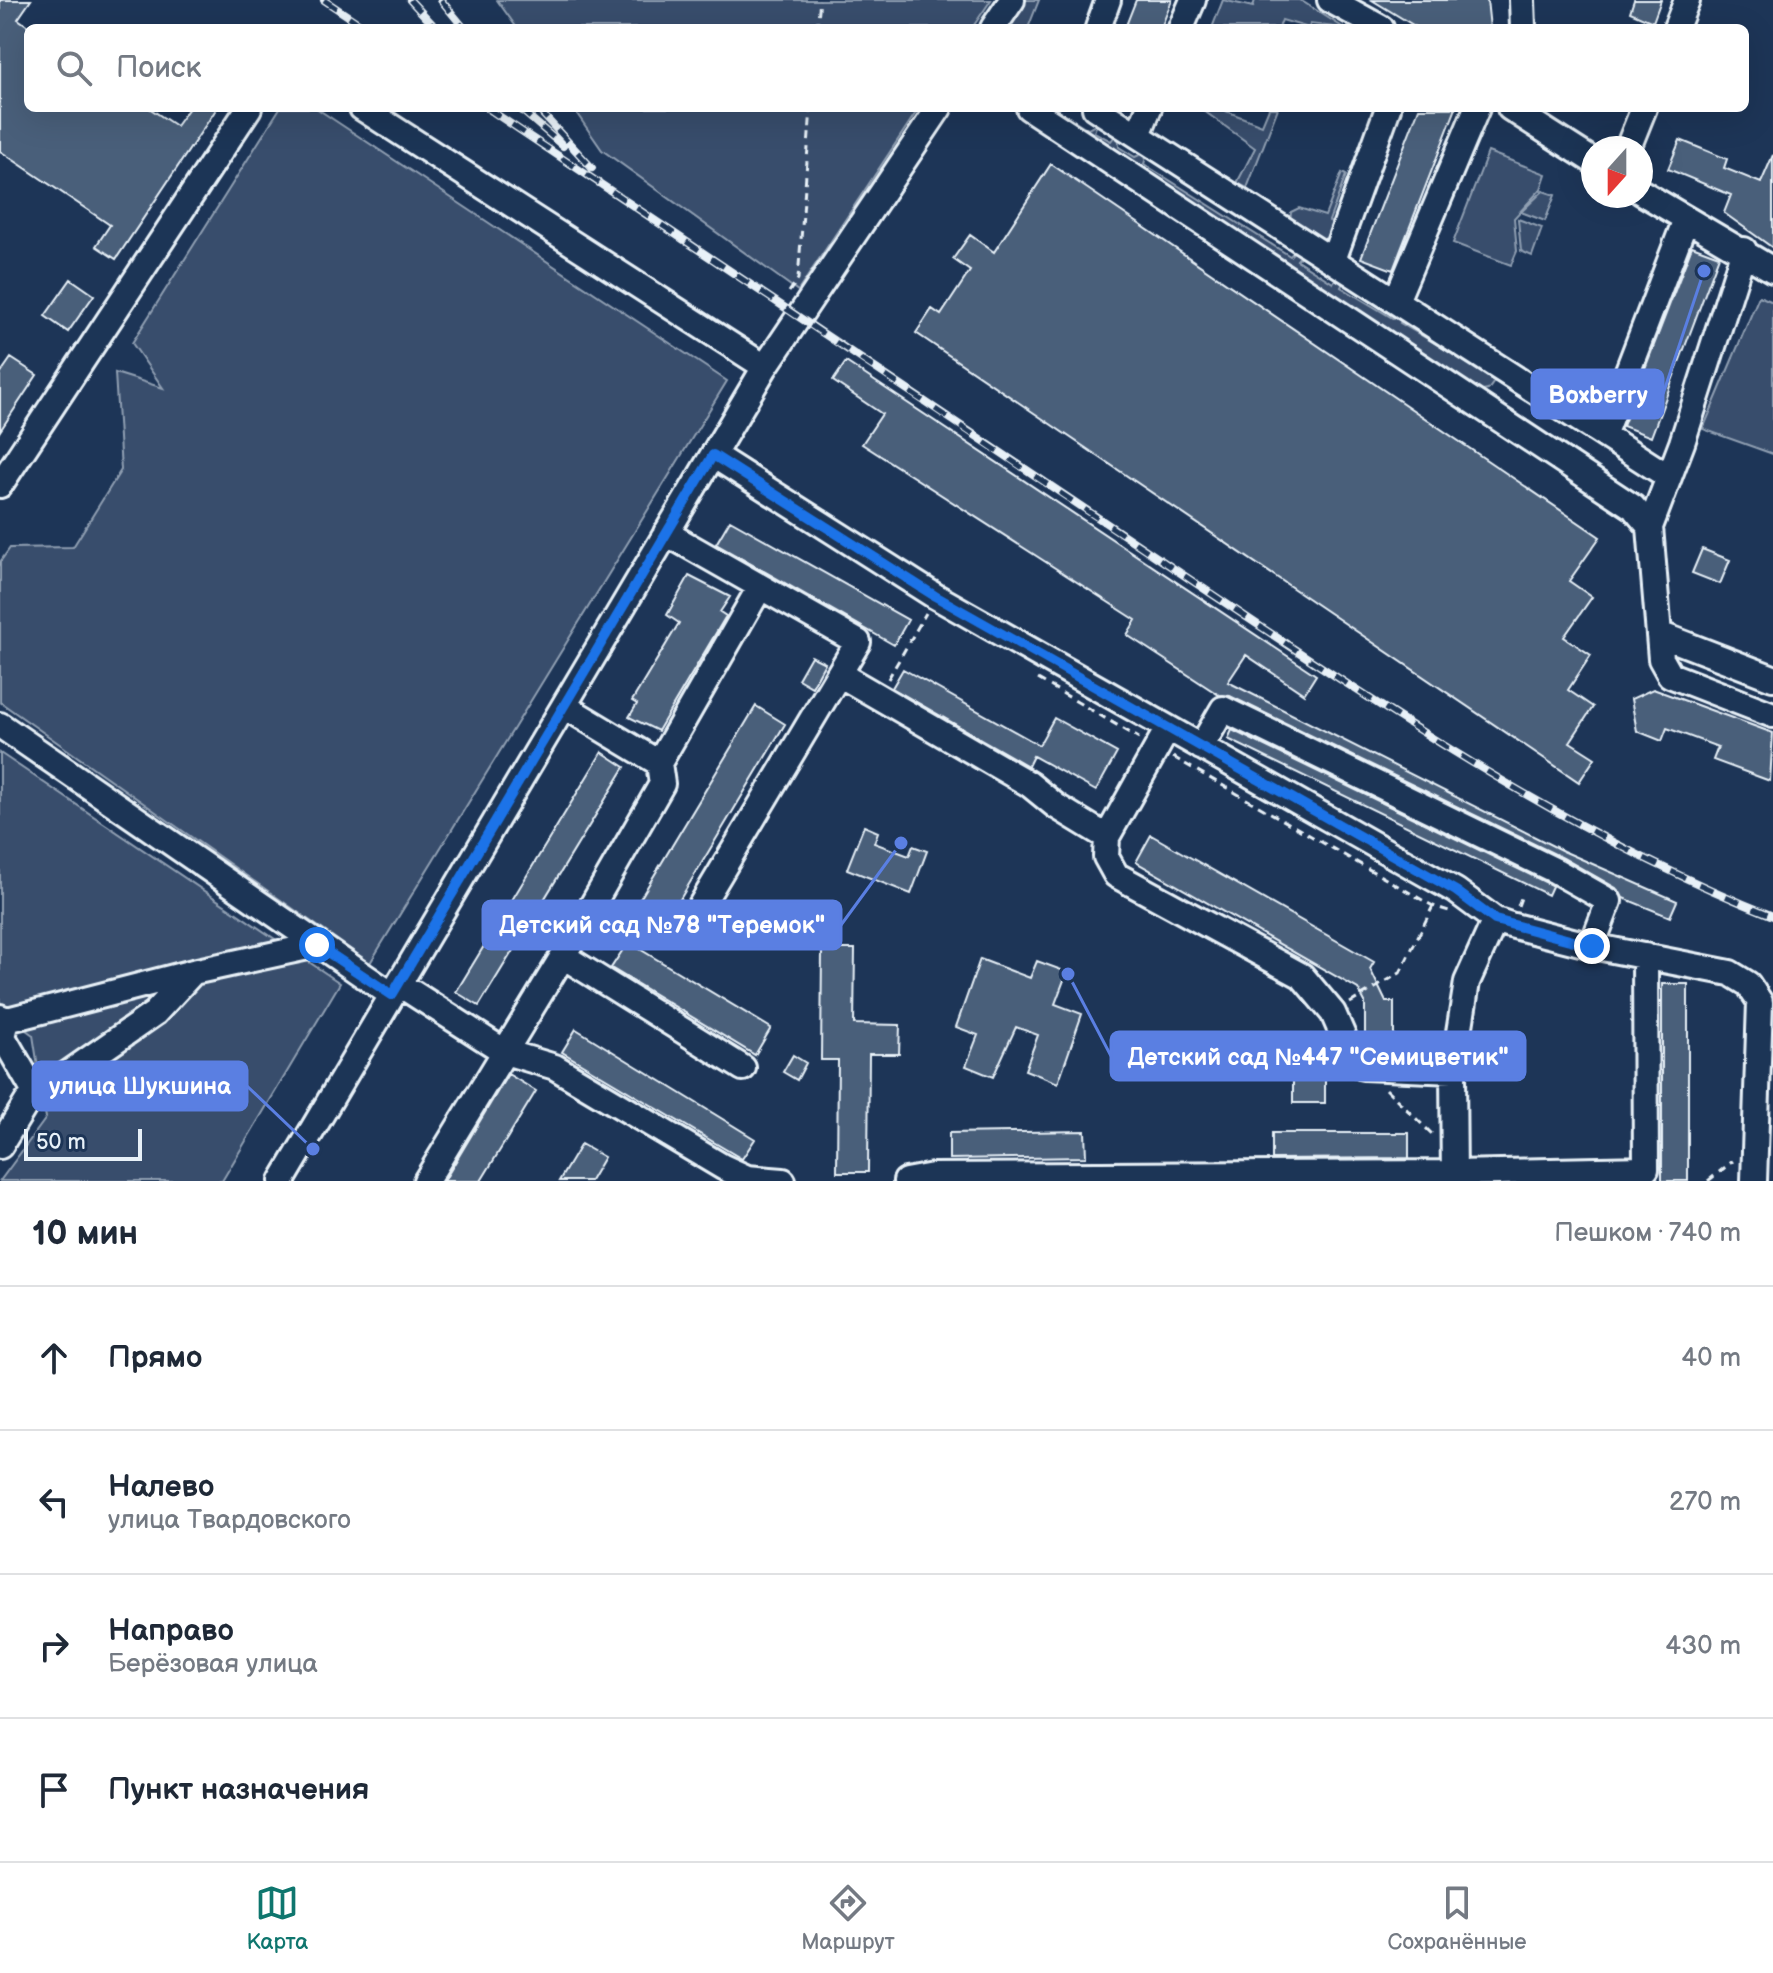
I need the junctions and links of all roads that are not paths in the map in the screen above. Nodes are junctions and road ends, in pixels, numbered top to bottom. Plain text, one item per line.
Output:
1 (1012, 0) edge
2 (1108, 0) edge
3 (1193, 0) edge
4 (1330, 0) edge
5 (1522, 0) edge
6 (1687, 0) edge
7 (1354, 6) edge
8 (996, 24) edge
9 (1099, 24) edge
10 (1183, 24) edge
11 (1376, 24) edge
12 (1523, 24) edge
13 (1678, 24) edge
14 (246, 112) edge
15 (368, 112) edge
16 (936, 112) edge
17 (1035, 112) edge
18 (1101, 112) edge
19 (1147, 112) edge
20 (1387, 112) edge
21 (1475, 112) edge
22 (1522, 112) edge
23 (1642, 112) edge
24 (1138, 135) junction
25 (1633, 136) edge
26 (1581, 153) edge
27 (1653, 199) edge
28 (1686, 219) junction
29 (1744, 250) junction
30 (1333, 260) junction
31 (1773, 268) edge
32 (1396, 301) junction
33 (765, 367) junction
34 (1604, 433) junction
35 (713, 455) junction
36 (1669, 477) junction
37 (0, 485) edge
38 (1650, 527) junction
39 (666, 533) junction
40 (759, 589) junction
41 (1659, 634) junction
42 (839, 674) junction
43 (1773, 678) edge
44 (564, 706) junction
45 (1773, 715) edge
46 (0, 725) edge
47 (1168, 728) junction
48 (1201, 747) junction
49 (659, 763) junction
50 (1107, 837) junction
51 (1495, 920) junction
52 (691, 922) dead end
53 (317, 945) junction
54 (1592, 946) junction
55 (563, 956) junction
56 (1645, 956) junction
57 (193, 972) junction
58 (396, 990) junction
59 (4, 1018) edge
60 (505, 1052) junction
61 (743, 1068) dead end
62 (1453, 1071) junction
63 (37, 1096) junction
64 (1764, 1145) edge
65 (0, 1146) edge
66 (1454, 1170) edge
67 (1615, 1175) edge
68 (1345, 1177) edge
69 (1236, 1178) edge
70 (933, 1179) edge
71 (282, 1181) edge
72 (426, 1181) edge
73 (783, 1181) edge
74 (906, 1181) edge
75 (1754, 1181) edge

1 - 8 street
2 - 9 street
3 - 10 street
4 - 7 street
5 - 12 street
6 - 13 street
7 - 11 street
14 - 37 street
15 - 33 street
16 - 33 street
17 - 38 street
18 - 24 street
19 - 24 street
20 - 30 street
21 - 32 street
22 - 26 street
23 - 25 street
24 - 30 street
27 - 28 street
28 - 29 street
28 - 34 street
29 - 31 street
29 - 36 street
30 - 32 street
32 - 34 street
33 - 35 street
34 - 36 street
35 - 39 street
35 - 47 street
36 - 38 street
38 - 41 street
39 - 40 street
39 - 44 street
40 - 42 street
40 - 49 street
41 - 43 street
41 - 45 street
42 - 50 street
42 - 52 street
44 - 49 street
44 - 58 street
46 - 53 street
47 - 48 street
47 - 50 street
48 - 51 street
48 - 54 street
49 - 55 street
50 - 62 street
51 - 54 street
51 - 62 street
53 - 57 street
53 - 58 street
54 - 56 street
55 - 60 street
55 - 61 street
56 - 64 street
56 - 67 street
57 - 59 street
57 - 63 street
58 - 60 street
58 - 71 street
59 - 63 street
60 - 72 street
60 - 73 street
62 - 66 street
63 - 65 street
64 - 75 street
66 - 67 street
66 - 68 street
68 - 69 street
69 - 70 street
70 - 74 street

